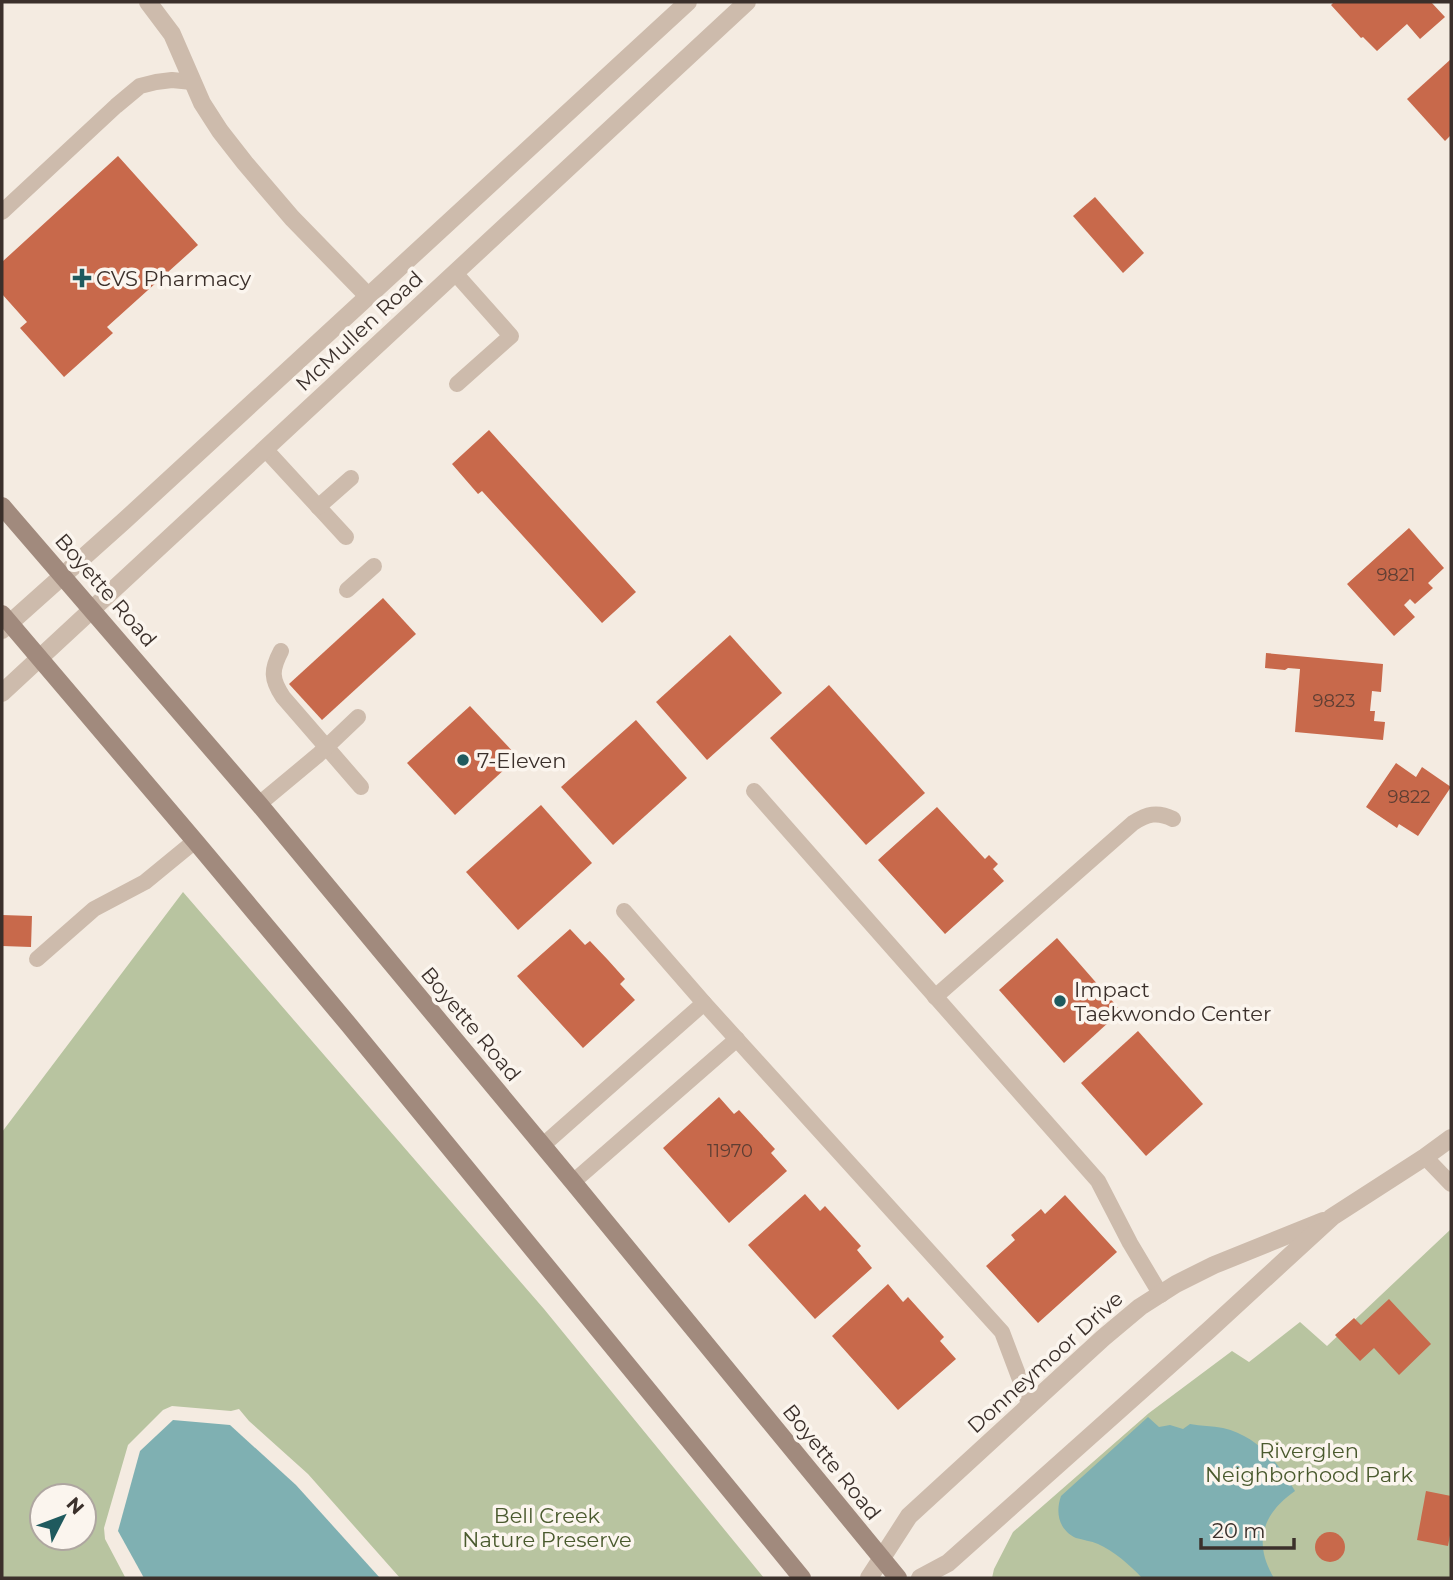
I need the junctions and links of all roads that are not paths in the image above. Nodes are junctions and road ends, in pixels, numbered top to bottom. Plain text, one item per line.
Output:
1 (148, 2) edge
2 (688, 2) edge
3 (747, 2) edge
4 (192, 82) junction
5 (2, 212) edge
6 (455, 273) junction
7 (368, 296) junction
8 (457, 384) dead end
9 (265, 449) junction
10 (351, 478) dead end
11 (2, 506) edge
12 (318, 506) junction
13 (346, 537) dead end
14 (374, 566) dead end
15 (63, 575) junction
16 (347, 590) dead end
17 (92, 609) junction
18 (4, 622) edge
19 (281, 651) dead end
20 (40, 658) junction
21 (2, 693) edge
22 (358, 717) dead end
23 (326, 747) junction
24 (361, 787) dead end
25 (754, 791) dead end
26 (259, 804) junction
27 (1172, 819) dead end
28 (195, 841) junction
29 (624, 911) dead end
30 (37, 959) dead end
31 (935, 997) junction
32 (704, 1003) junction
33 (737, 1039) junction
34 (1451, 1138) edge
35 (542, 1146) junction
36 (1425, 1157) junction
37 (573, 1182) junction
38 (1451, 1184) edge
39 (1332, 1217) junction
40 (1161, 1295) junction
41 (1030, 1406) junction
42 (881, 1558) junction
43 (803, 1578) edge
44 (869, 1578) edge
45 (898, 1578) edge
46 (920, 1578) edge

1 - 4 street
2 - 7 street, McMullen Road
3 - 6 street, McMullen Road
4 - 5 lane
4 - 7 street
6 - 8 lane
6 - 9 street, McMullen Road
7 - 15 street, McMullen Road
9 - 12 lane
9 - 17 street, McMullen Road
10 - 12 lane
11 - 15 main road, Boyette Road
12 - 13 lane
14 - 16 lane
15 - 17 main road, Boyette Road
15 - 18 street, McMullen Road
17 - 20 street, McMullen Road
17 - 26 main road, Boyette Road
18 - 20 main road
19 - 23 lane
20 - 21 street, McMullen Road
20 - 28 main road
22 - 23 lane
23 - 24 lane
23 - 26 lane
25 - 31 lane
26 - 35 main road, Boyette Road
27 - 31 lane
28 - 30 lane
28 - 43 main road
29 - 32 lane
31 - 40 lane
32 - 33 lane
32 - 35 lane
33 - 37 lane
33 - 41 lane
34 - 36 street, Donneymoor Drive
35 - 37 main road, Boyette Road
36 - 38 lane
36 - 39 street, Donneymoor Drive
37 - 42 main road, Boyette Road
39 - 40 street, Donneymoor Drive
39 - 46 street, Donneymoor Drive
40 - 41 street, Donneymoor Drive
41 - 42 street, Donneymoor Drive
42 - 44 street, Donneymoor Drive
42 - 45 main road, Boyette Road

